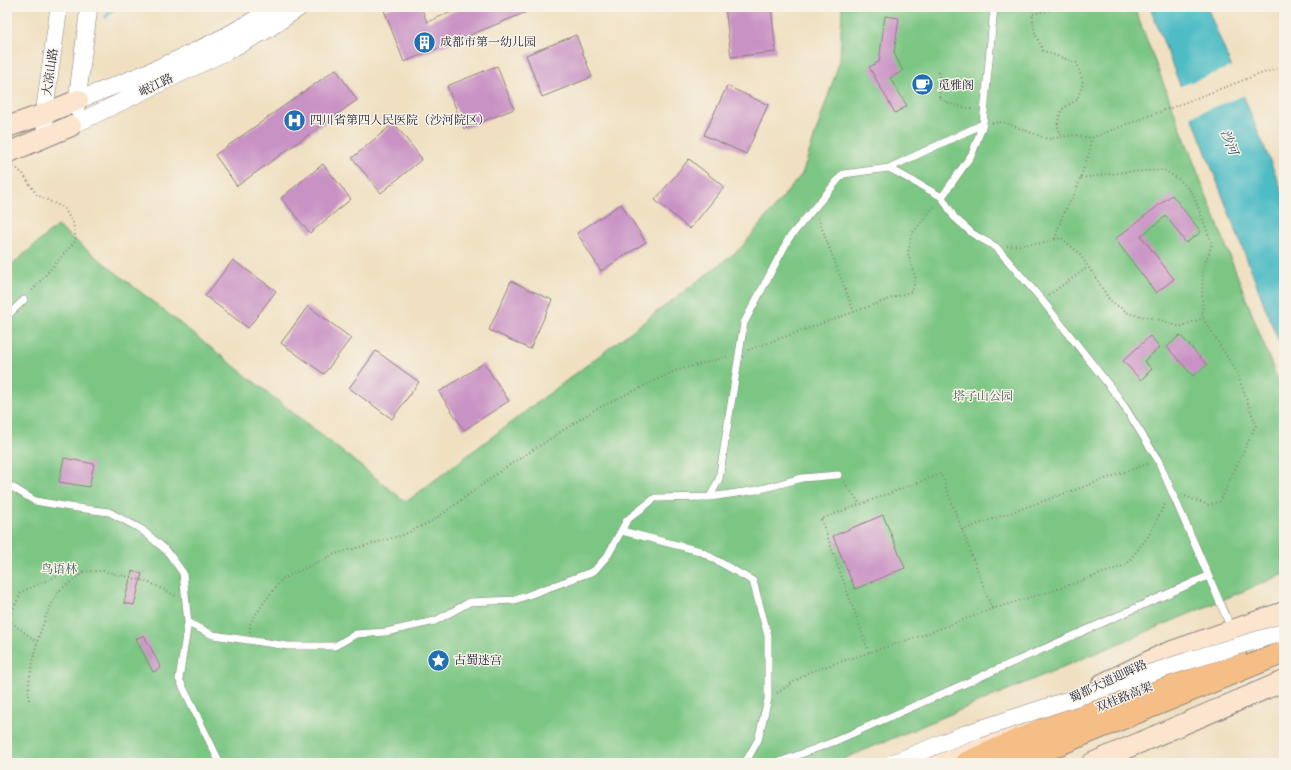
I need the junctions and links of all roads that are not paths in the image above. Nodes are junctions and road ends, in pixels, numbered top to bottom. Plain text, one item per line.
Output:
1 (58, 7) edge
2 (89, 7) edge
3 (275, 7) edge
4 (300, 7) edge
5 (994, 7) edge
6 (78, 100) junction
7 (44, 114) junction
8 (983, 124) junction
9 (71, 126) junction
10 (7, 127) edge
11 (46, 137) junction
12 (10, 159) edge
13 (889, 168) junction
14 (942, 197) junction
15 (24, 300) road end
16 (7, 316) edge
17 (838, 474) road end
18 (7, 484) edge
19 (710, 497) junction
20 (622, 531) junction
21 (1208, 576) junction
22 (1284, 612) edge
23 (188, 623) junction
24 (1232, 630) junction
25 (1284, 632) edge
26 (1284, 652) edge
27 (1284, 681) edge
28 (220, 763) edge
29 (745, 763) edge
30 (777, 763) edge
31 (892, 763) edge
32 (937, 763) edge
33 (966, 763) edge
34 (1013, 763) edge
35 (1092, 763) edge

1 - 7 street, 大凉山路
2 - 6 street
3 - 6 street, 岷江路
4 - 9 street, 岷江路
5 - 8 lane
6 - 7 main road, 岷江路
6 - 9 street
7 - 10 main road, 岷江路
7 - 11 street, 大凉山路
8 - 13 lane
8 - 14 lane
9 - 11 main road, 岷江路
11 - 12 main road, 岷江路
13 - 14 lane
13 - 19 lane
14 - 21 lane
15 - 16 lane
17 - 19 lane
18 - 23 lane
19 - 20 lane
20 - 23 lane
20 - 29 lane
21 - 24 lane
21 - 30 lane
22 - 24 main road, 蜀都大道迎晖路
23 - 28 lane
24 - 32 main road, 蜀都大道迎晖路
25 - 31 street, bridge
25 - 33 highway, 双桂路高架, bridge
26 - 34 highway, 双桂路高架
27 - 35 main road

